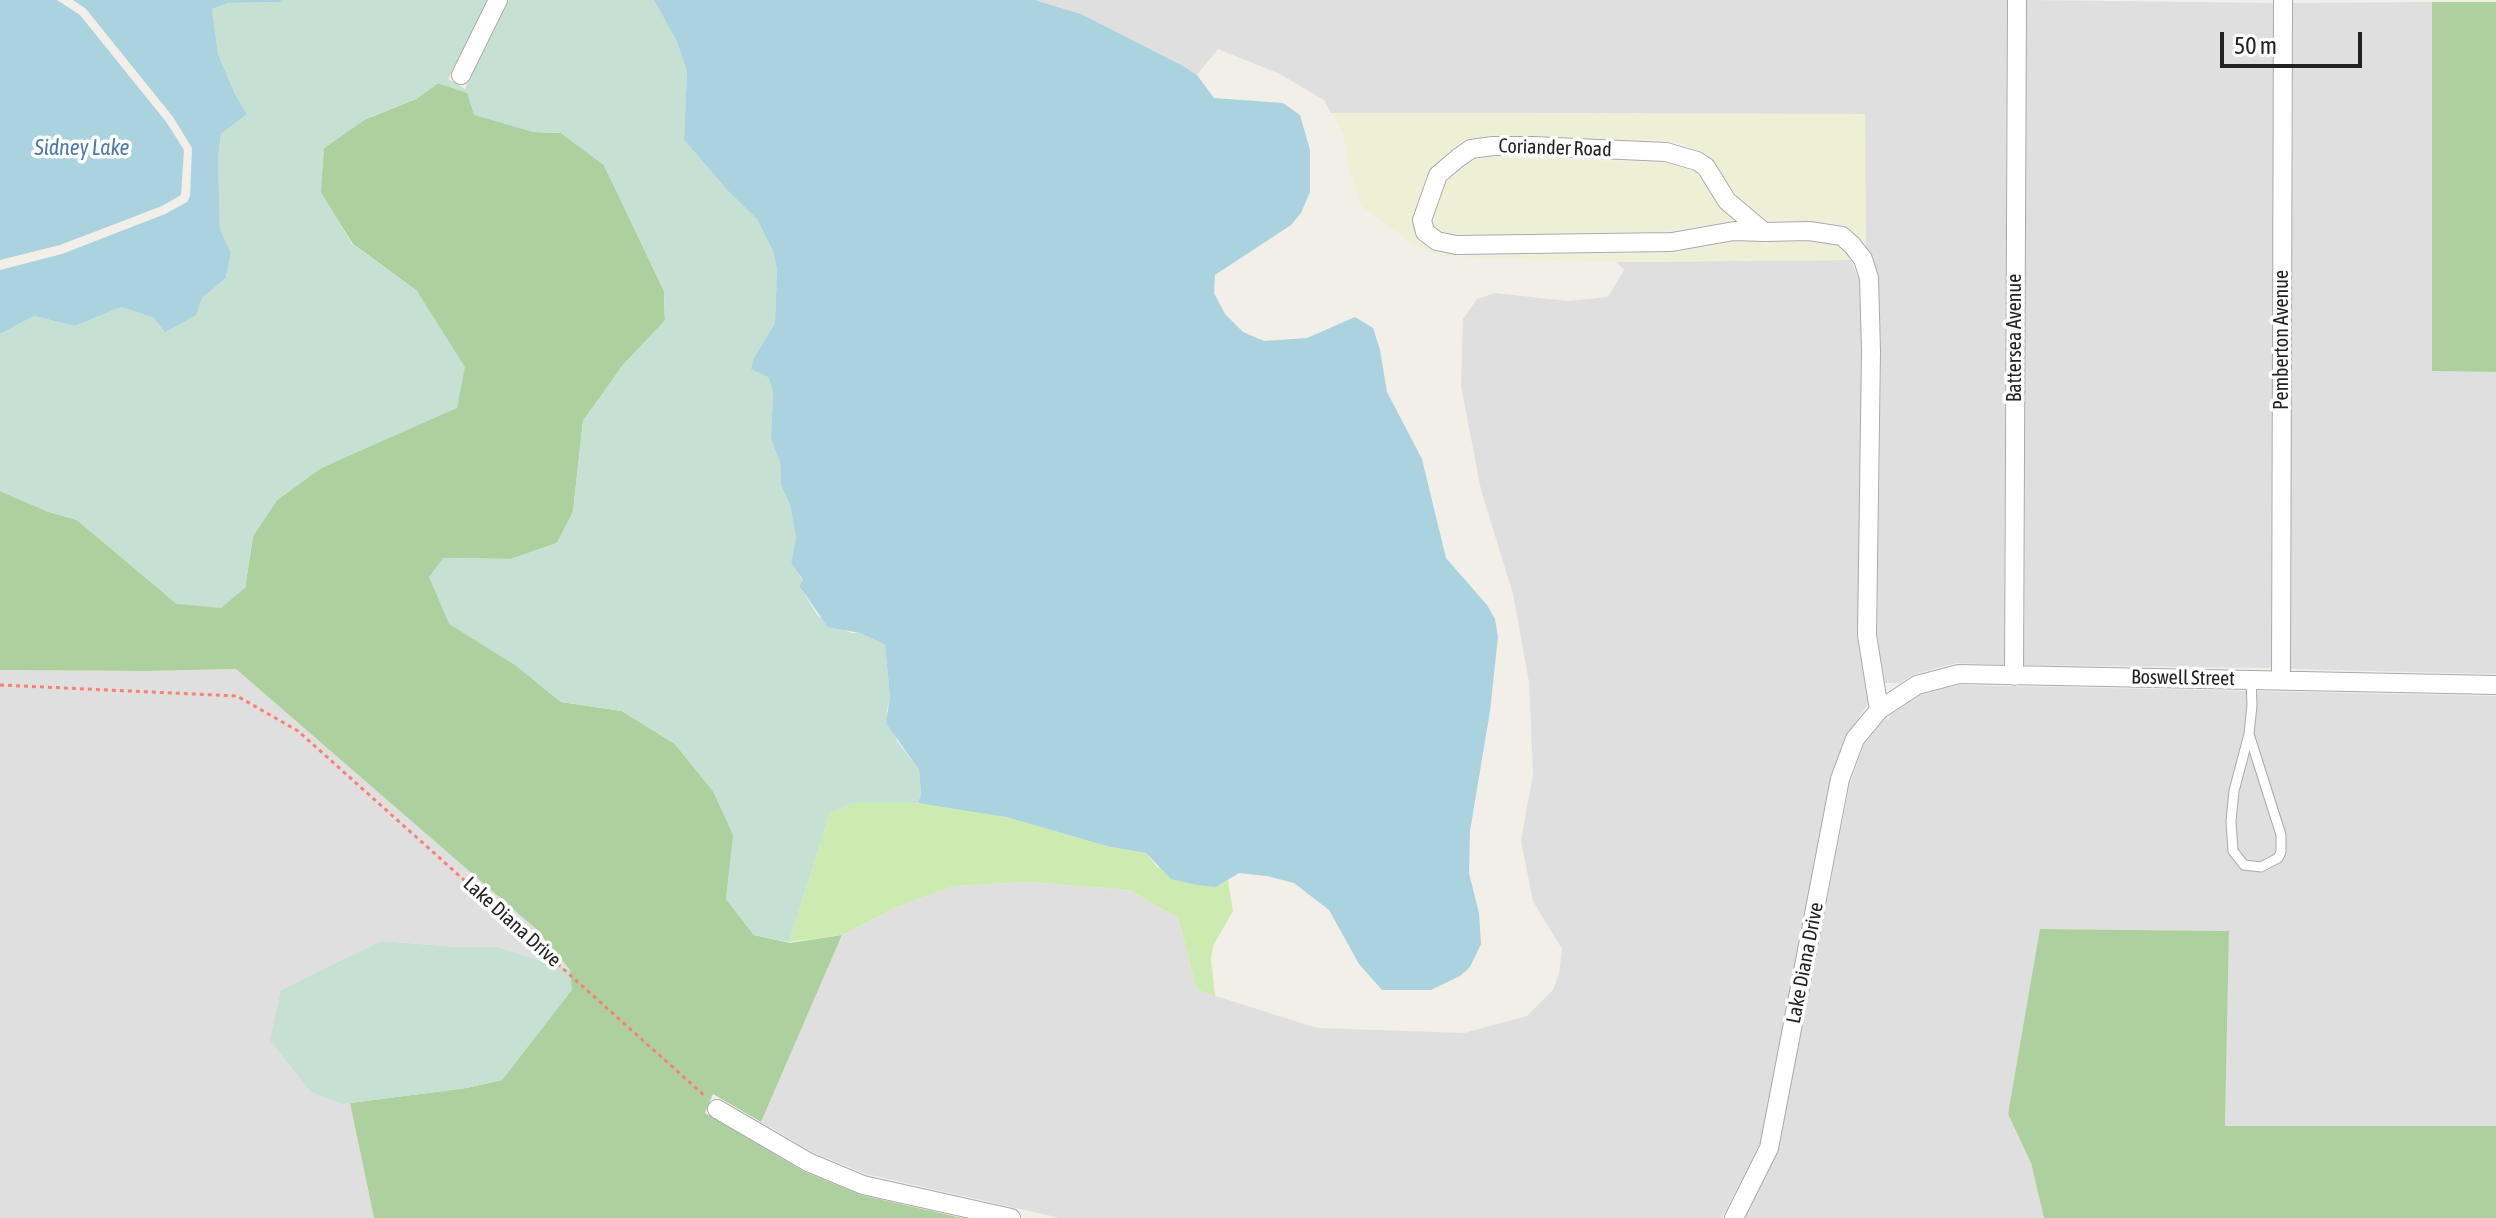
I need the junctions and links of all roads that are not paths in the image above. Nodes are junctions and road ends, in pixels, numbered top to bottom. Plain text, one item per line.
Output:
1 (498, 0) edge
2 (2017, 0) edge
3 (2283, 0) edge
4 (461, 75) dead end
5 (1764, 232) junction
6 (2014, 676) junction
7 (2251, 679) junction
8 (2281, 679) junction
9 (2496, 685) edge
10 (1879, 710) junction
11 (2249, 734) junction
12 (717, 1109) road end
13 (1011, 1218) edge
14 (1734, 1218) edge

1 - 4 street
2 - 6 street, Battersea Avenue
3 - 8 street, Pemberton Avenue
5 - 5 street, Coriander Road
5 - 10 street, Coriander Road
6 - 7 street, Boswell Street
6 - 10 street, Boswell Street
7 - 8 street, Boswell Street
7 - 11 lane
8 - 9 street, Boswell Street
10 - 14 street, Lake Diana Drive
11 - 11 lane
12 - 13 street

